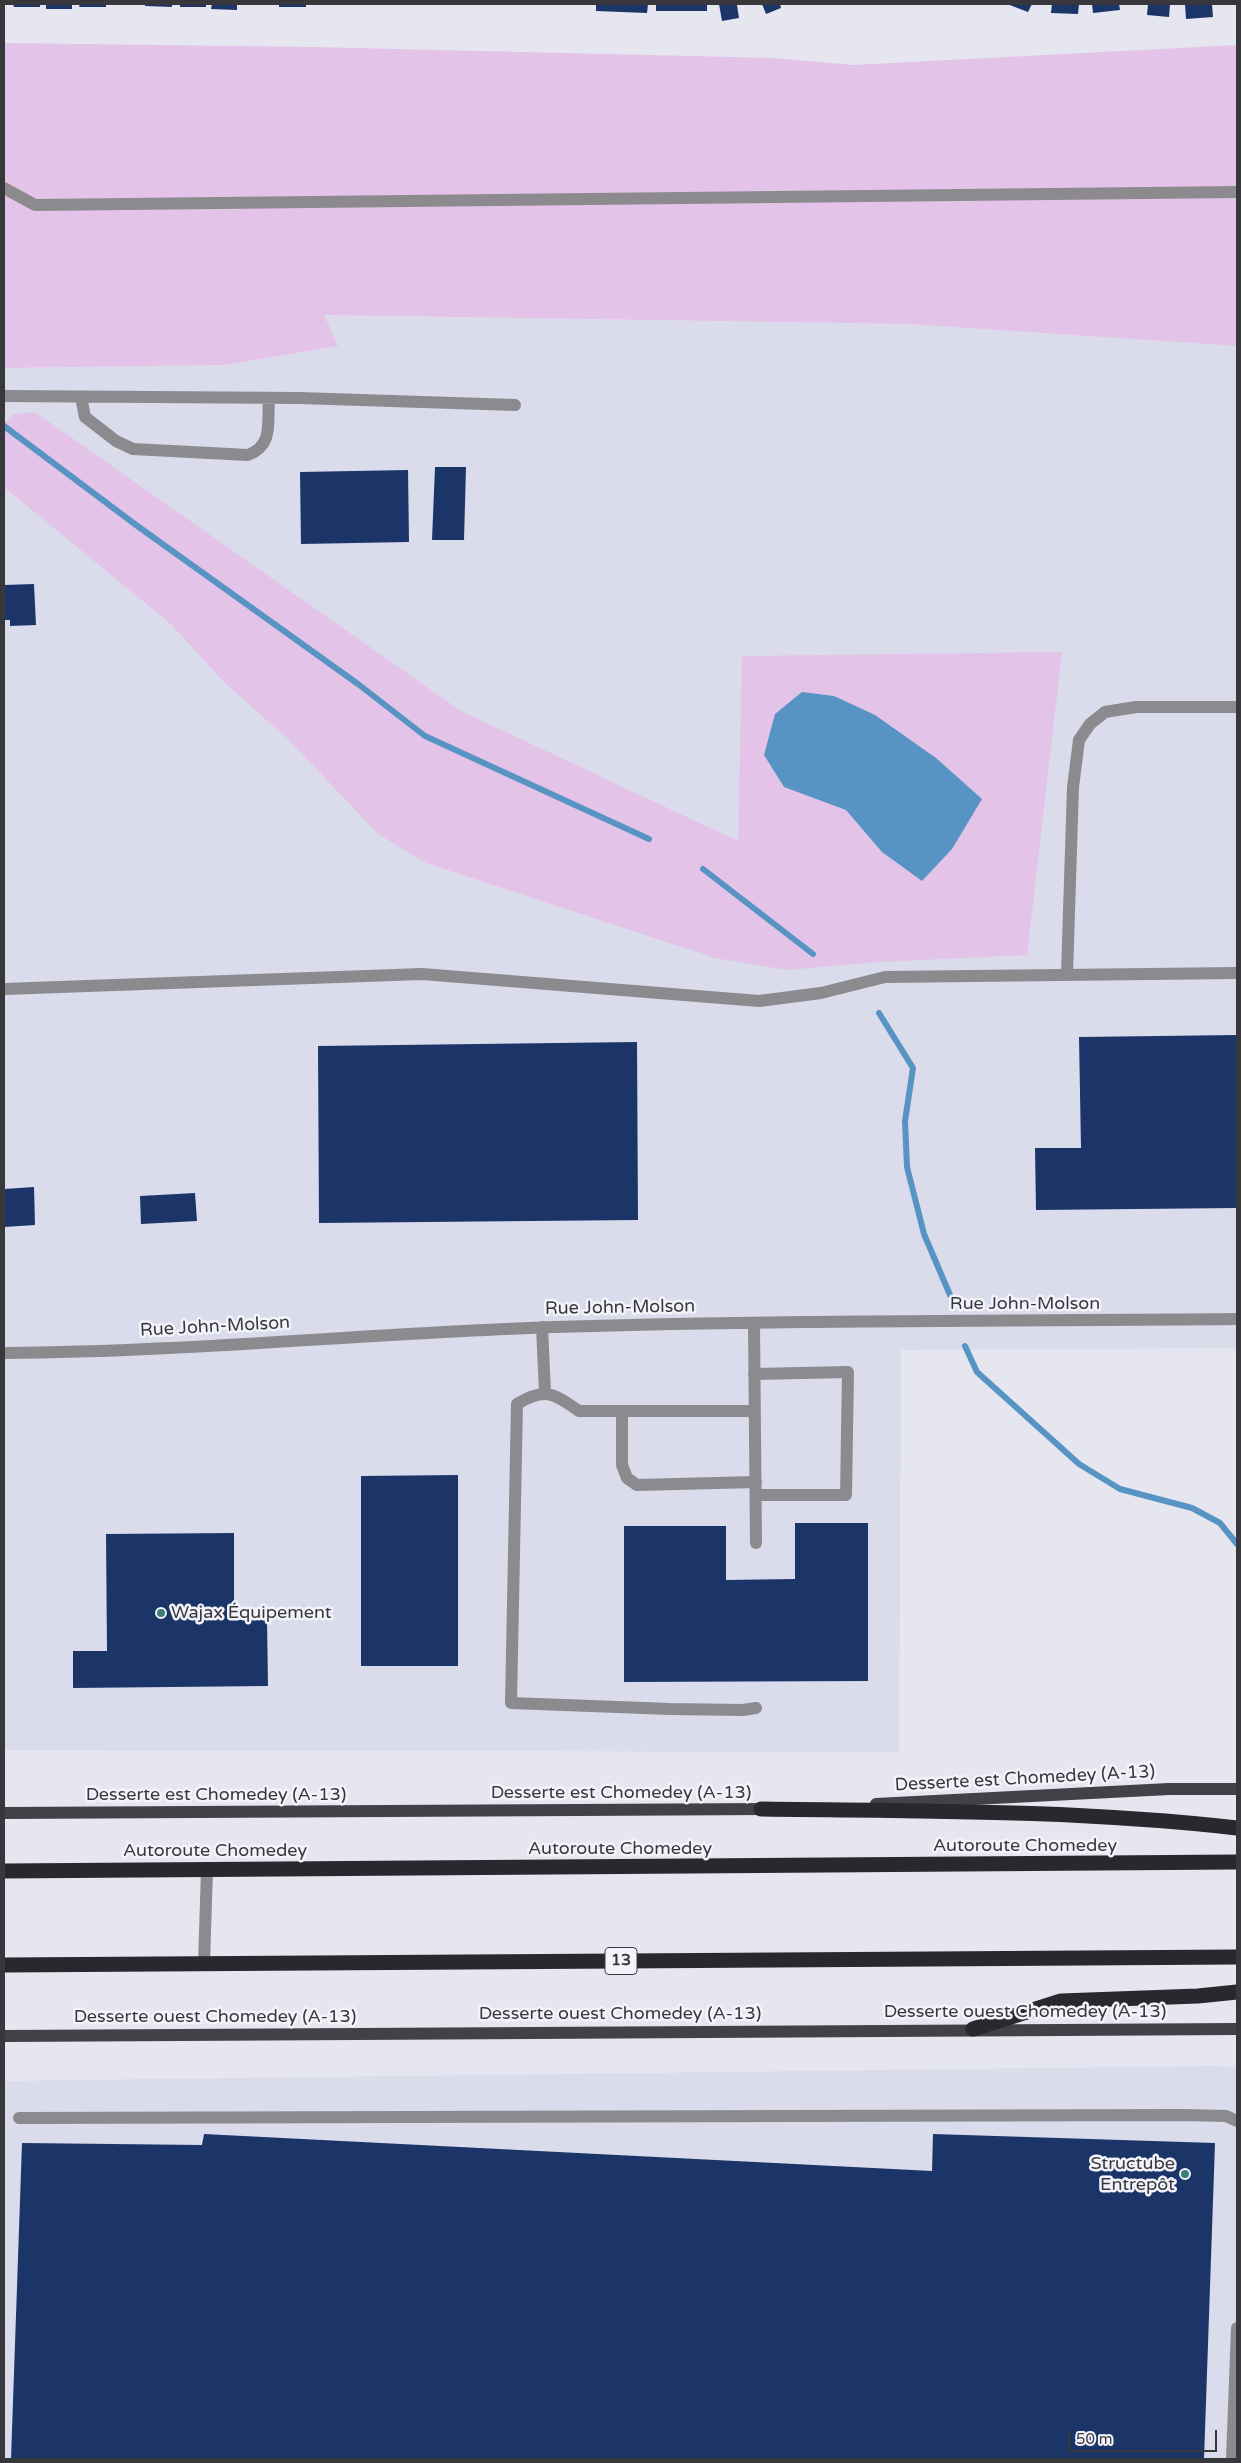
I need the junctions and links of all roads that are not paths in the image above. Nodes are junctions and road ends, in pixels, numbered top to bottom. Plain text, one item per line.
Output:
1 (4, 188) edge
2 (1237, 192) edge
3 (4, 396) edge
4 (81, 397) junction
5 (269, 398) junction
6 (515, 405) dead end
7 (1237, 707) edge
8 (1237, 973) edge
9 (1067, 974) junction
10 (4, 989) edge
11 (1237, 1319) edge
12 (754, 1323) junction
13 (542, 1327) junction
14 (4, 1353) edge
15 (754, 1374) junction
16 (545, 1392) junction
17 (622, 1411) junction
18 (755, 1411) junction
19 (756, 1489) junction
20 (756, 1543) dead end
21 (756, 1708) dead end
22 (1237, 1789) edge
23 (761, 1810) junction
24 (4, 1813) edge
25 (1237, 1828) edge
26 (1237, 1862) edge
27 (207, 1870) junction
28 (4, 1871) edge
29 (1237, 1957) edge
30 (204, 1964) junction
31 (4, 1965) edge
32 (1237, 1992) edge
33 (973, 2029) junction
34 (1237, 2029) edge
35 (4, 2036) edge
36 (19, 2118) dead end
37 (1237, 2121) edge
38 (1237, 2328) edge
39 (1232, 2459) edge

1 - 2 street
3 - 4 street
4 - 5 street
4 - 5 street
5 - 6 street
7 - 9 street
8 - 9 street
9 - 10 street
11 - 12 street, Rue John-Molson
12 - 13 street, Rue John-Molson
12 - 15 street
13 - 14 street, Rue John-Molson
13 - 16 street
15 - 18 street
15 - 19 street
16 - 17 street
16 - 21 street
17 - 18 street
17 - 19 street
18 - 19 street
19 - 20 street
22 - 23 main road, Desserte est Chomedey (A-13)
23 - 24 main road, Desserte est Chomedey (A-13)
23 - 25 highway
26 - 27 highway, Autoroute Chomedey
27 - 28 highway, Autoroute Chomedey
27 - 30 street
29 - 30 highway, 13
30 - 31 highway, 13
32 - 33 highway
33 - 34 main road, Desserte ouest Chomedey (A-13)
33 - 35 main road, Desserte ouest Chomedey (A-13)
36 - 37 street
38 - 39 street

